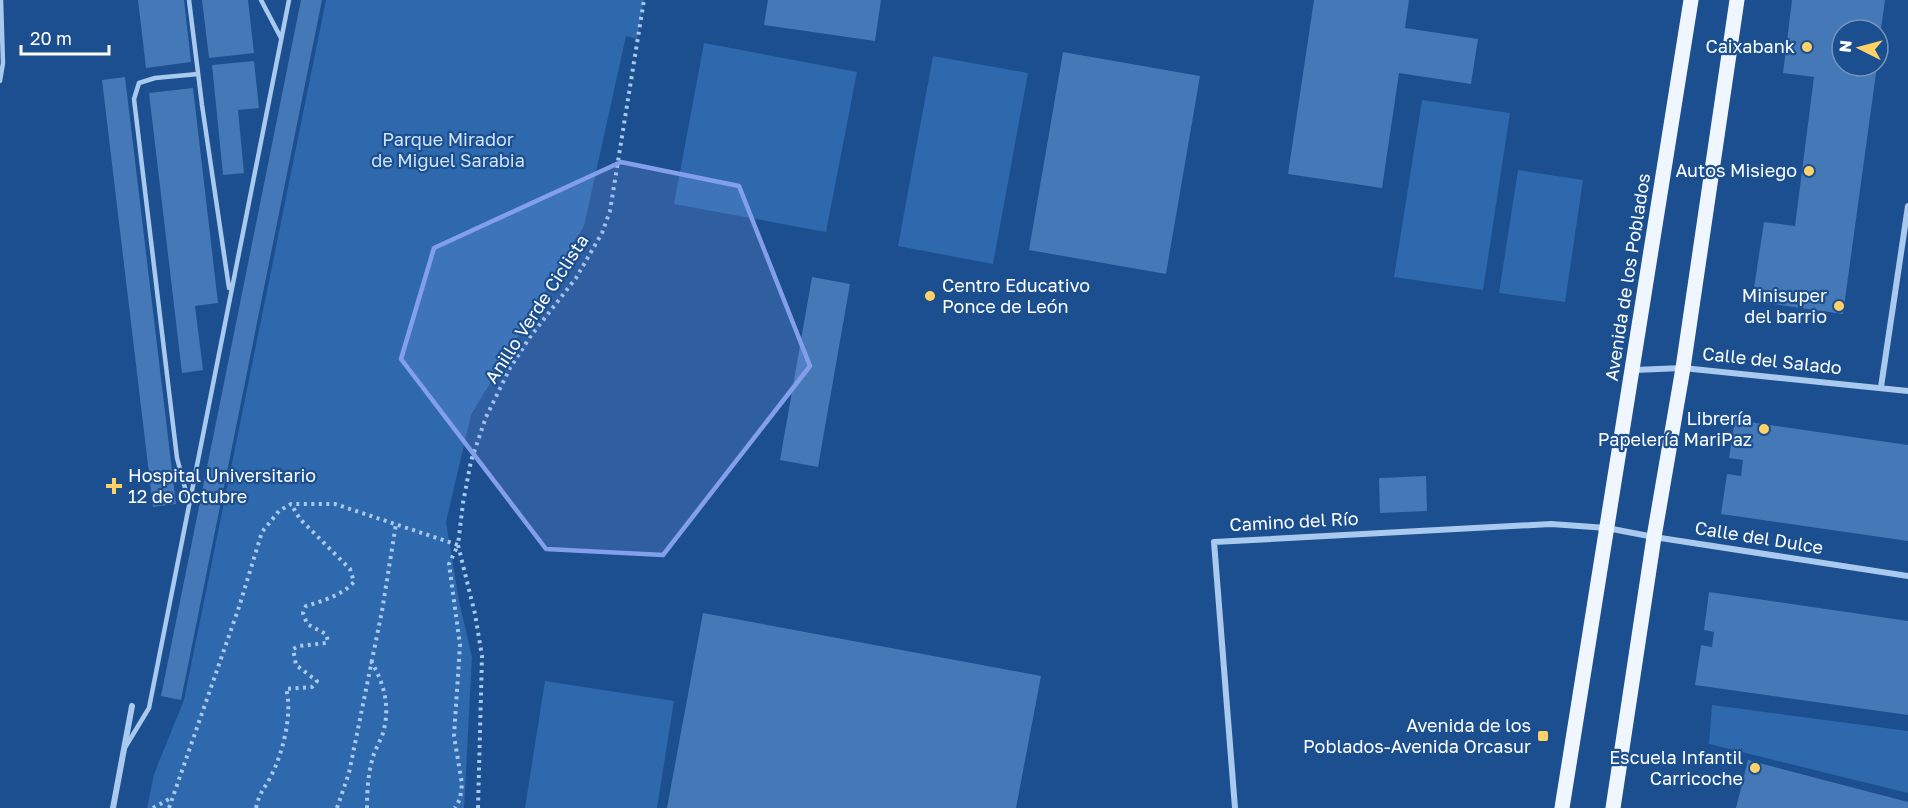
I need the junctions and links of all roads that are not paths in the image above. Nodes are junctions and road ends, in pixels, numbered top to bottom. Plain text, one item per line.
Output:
1 (1, 0) edge
2 (189, 0) edge
3 (261, 0) edge
4 (289, 0) edge
5 (1691, 0) edge
6 (1737, 0) edge
7 (280, 38) junction
8 (198, 74) junction
9 (0, 81) edge
10 (1908, 206) edge
11 (1907, 222) edge
12 (230, 294) junction
13 (1683, 368) junction
14 (1633, 370) junction
15 (1881, 387) junction
16 (1908, 391) edge
17 (189, 502) junction
18 (1607, 528) junction
19 (1654, 537) junction
20 (1908, 576) edge
21 (132, 706) dead end
22 (126, 746) junction
23 (113, 808) edge
24 (1235, 808) edge
25 (1563, 808) edge
26 (1613, 808) edge

1 - 9 lane
2 - 8 lane
3 - 7 lane
4 - 7 lane
5 - 14 main road, Avenida de los Poblados
6 - 13 main road
7 - 12 lane
8 - 12 lane
8 - 17 lane
10 - 11 street
11 - 15 street
12 - 17 lane
13 - 14 street, Calle del Salado
13 - 15 street, Calle del Salado
13 - 19 main road
14 - 18 main road, Avenida de los Poblados
15 - 16 street, Calle del Salado
17 - 22 lane
18 - 19 street, Calle del Dulce
18 - 24 street, Camino del Río
18 - 25 main road, Avenida de los Poblados
19 - 20 street, Calle del Dulce
19 - 26 main road
21 - 22 street
22 - 23 street

